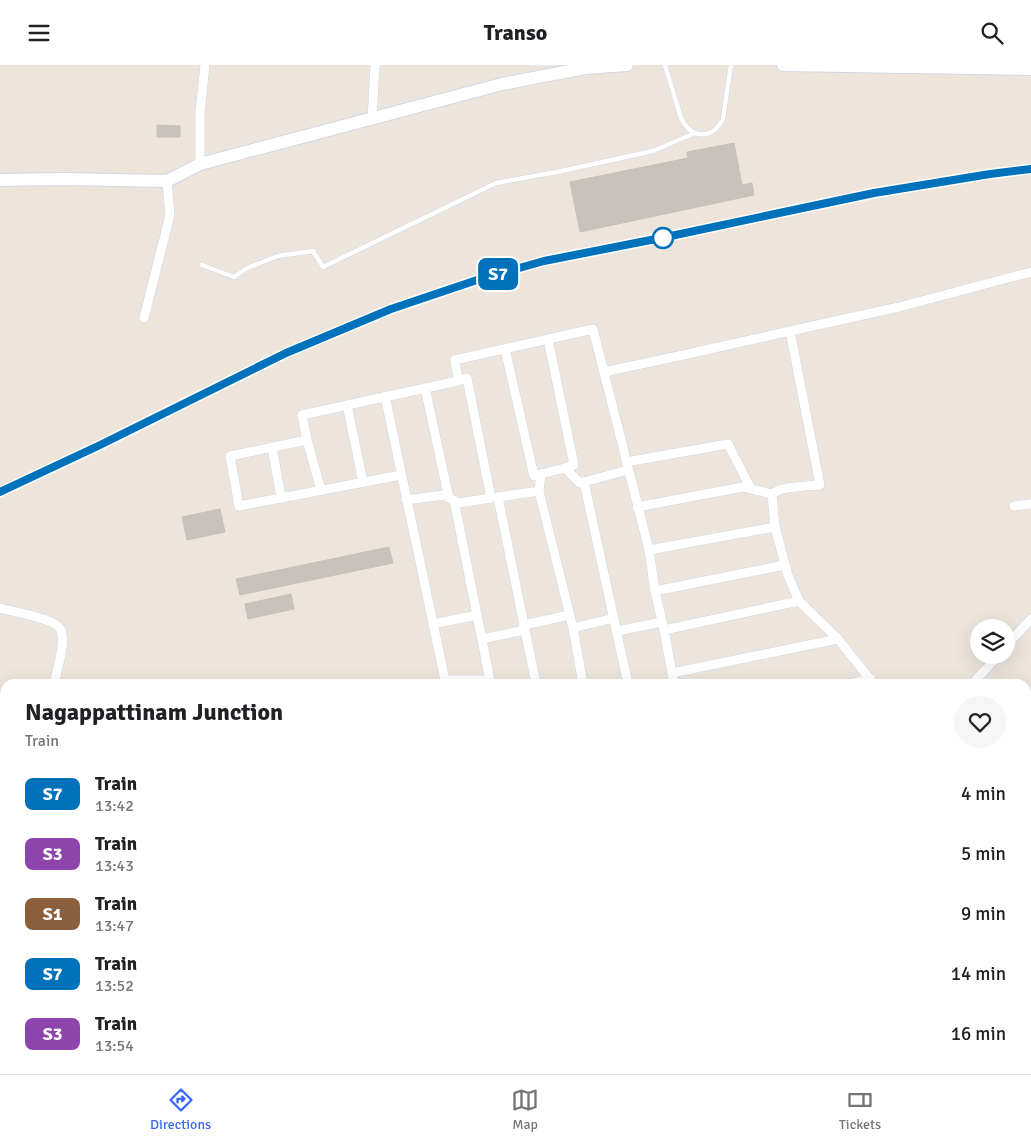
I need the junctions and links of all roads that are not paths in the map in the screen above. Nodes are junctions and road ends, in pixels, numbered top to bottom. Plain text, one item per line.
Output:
1 (205, 65) edge
2 (375, 65) edge
3 (627, 65) edge
4 (666, 65) edge
5 (731, 65) edge
6 (783, 65) edge
7 (954, 67) edge
8 (1031, 69) edge
9 (372, 119) junction
10 (695, 133) junction
11 (200, 164) junction
12 (0, 180) edge
13 (167, 181) junction
14 (202, 265) dead end
15 (1031, 272) edge
16 (144, 318) dead end
17 (790, 331) junction
18 (548, 339) junction
19 (505, 349) junction
20 (604, 372) junction
21 (458, 381) junction
22 (425, 388) junction
23 (385, 396) junction
24 (347, 405) junction
25 (307, 440) junction
26 (272, 447) junction
27 (627, 466) junction
28 (565, 468) junction
29 (541, 474) junction
30 (401, 475) junction
31 (363, 482) junction
32 (584, 482) junction
33 (751, 489) junction
34 (320, 490) junction
35 (539, 491) junction
36 (772, 494) junction
37 (281, 497) junction
38 (494, 498) junction
39 (452, 499) junction
40 (406, 500) junction
41 (1031, 504) edge
42 (1014, 506) dead end
43 (637, 507) junction
44 (775, 527) junction
45 (648, 550) junction
46 (785, 565) junction
47 (654, 591) junction
48 (799, 601) junction
49 (0, 609) edge
50 (477, 615) junction
51 (570, 615) junction
52 (614, 618) junction
53 (1031, 619) edge
54 (433, 624) junction
55 (663, 626) junction
56 (525, 627) junction
57 (573, 628) junction
58 (617, 631) junction
59 (1015, 637) edge
60 (482, 639) junction
61 (838, 639) junction
62 (990, 664) edge
63 (672, 673) junction
64 (55, 679) edge
65 (446, 679) edge
66 (490, 679) edge
67 (535, 679) edge
68 (582, 679) edge
69 (627, 679) edge
70 (673, 679) edge
71 (870, 679) edge
72 (976, 679) edge

1 - 11 street
2 - 9 street
3 - 9 main road
4 - 10 lane
5 - 10 lane
6 - 7 main road
7 - 8 main road
9 - 11 main road
10 - 14 lane
11 - 13 main road
12 - 13 main road
13 - 16 street
15 - 17 street
17 - 20 street
17 - 36 street
18 - 19 street
18 - 20 street
18 - 28 street
19 - 21 street
19 - 29 street
20 - 27 street
21 - 22 street
21 - 38 street
22 - 23 street
22 - 39 street
23 - 24 street
23 - 30 street
24 - 25 street
24 - 31 street
25 - 26 street
25 - 34 street
26 - 37 street
26 - 37 street
27 - 32 street
27 - 33 street
27 - 43 street
28 - 29 street
28 - 32 street
29 - 35 street
30 - 31 street
30 - 40 street
31 - 34 street
32 - 52 street
33 - 36 street
33 - 43 street
34 - 37 street
35 - 38 street
35 - 51 street
36 - 44 street
38 - 39 street
38 - 56 street
39 - 40 street
39 - 50 street
40 - 54 street
41 - 42 street
43 - 45 street
44 - 45 street
44 - 46 street
45 - 47 street
46 - 47 street
46 - 48 street
47 - 55 street
48 - 55 street
48 - 61 street
49 - 64 street
50 - 54 street
50 - 60 street
51 - 56 street
51 - 57 street
52 - 57 street
52 - 58 street
53 - 59 street
54 - 65 street
55 - 58 street
55 - 63 street
56 - 60 street
56 - 67 street
57 - 68 street
58 - 69 street
60 - 66 street
61 - 63 street
61 - 71 street
62 - 72 street
63 - 70 street

